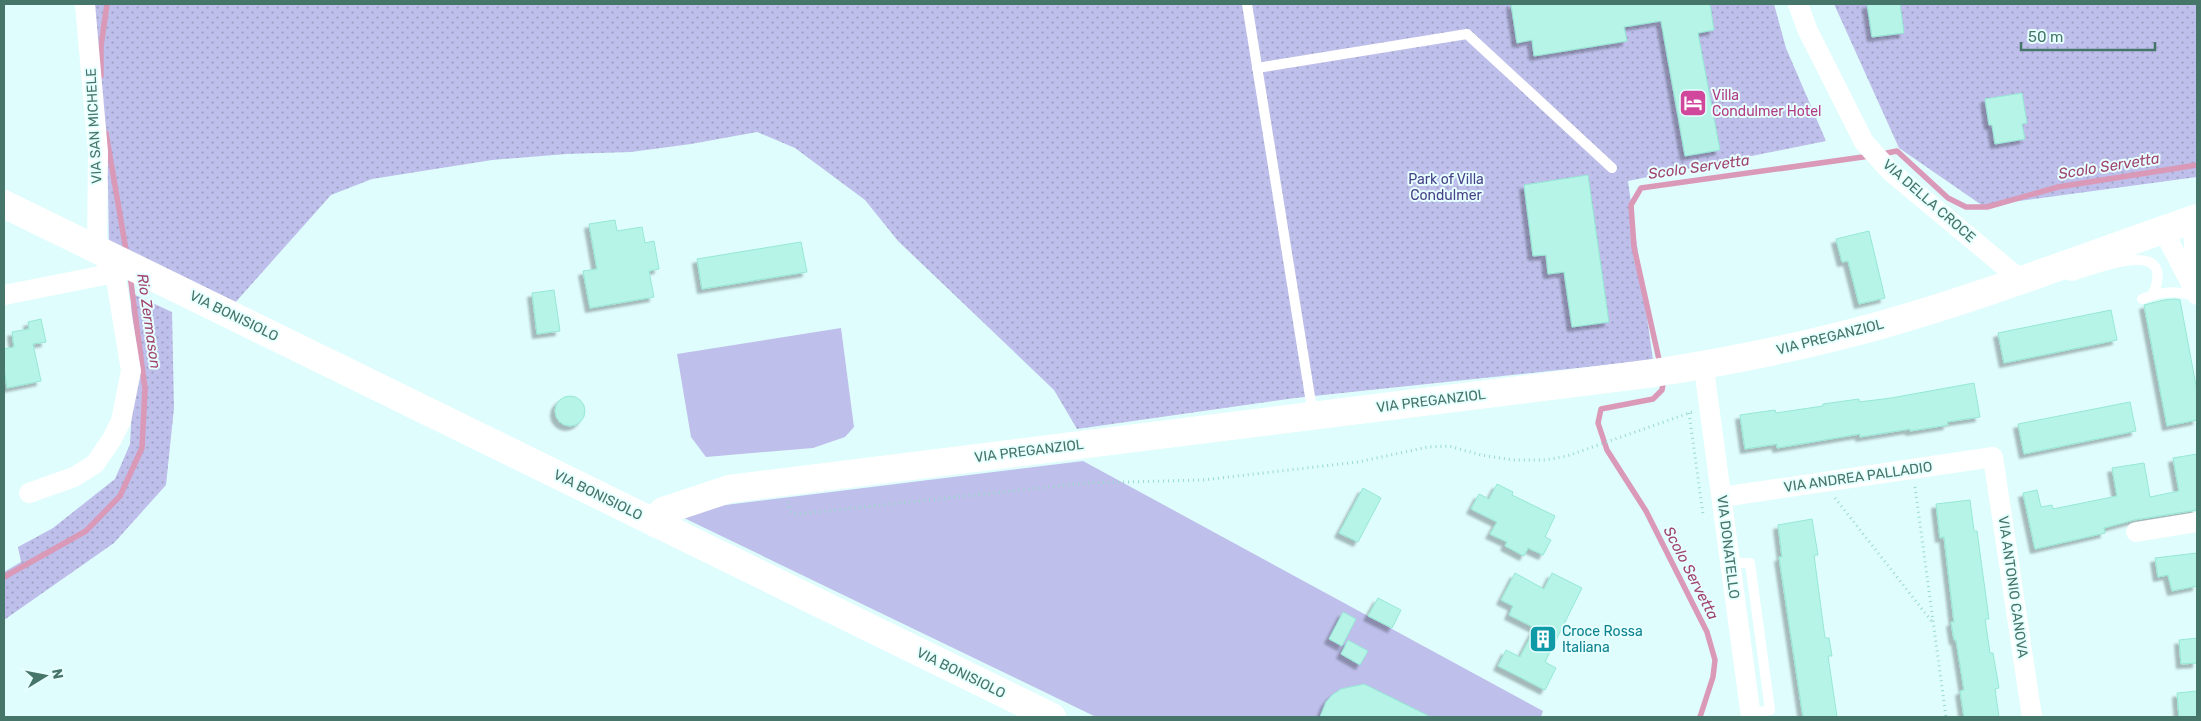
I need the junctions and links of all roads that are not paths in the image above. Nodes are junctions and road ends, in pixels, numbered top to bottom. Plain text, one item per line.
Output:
1 (85, 4) edge
2 (1247, 4) edge
3 (1798, 4) edge
4 (1257, 68) junction
5 (1612, 168) dead end
6 (4, 204) edge
7 (2194, 219) edge
8 (2163, 230) junction
9 (97, 249) junction
10 (2051, 269) junction
11 (115, 274) junction
12 (2197, 279) edge
13 (2021, 280) junction
14 (2153, 294) junction
15 (4, 295) edge
16 (2197, 296) edge
17 (2142, 299) dead end
18 (1703, 369) junction
19 (1313, 416) junction
20 (1993, 458) joint
21 (29, 493) dead end
22 (1722, 497) junction
23 (2197, 522) edge
24 (657, 524) junction
25 (2136, 532) dead end
26 (1751, 716) edge
27 (1052, 717) edge
28 (2032, 717) edge

1 - 9 street, VIA SAN MICHELE
2 - 4 lane
3 - 13 street, VIA DELLA CROCE
4 - 5 lane
4 - 19 lane
6 - 9 street, VIA BONISIOLO
7 - 8 street, VIA PREGANZIOL
7 - 12 street
8 - 10 street, VIA PREGANZIOL
8 - 16 street
9 - 11 street
9 - 24 street, VIA BONISIOLO
10 - 13 street, VIA PREGANZIOL
10 - 14 lane
11 - 15 street
11 - 21 street
13 - 18 street, VIA PREGANZIOL
14 - 16 lane
14 - 17 lane
18 - 19 street, VIA PREGANZIOL
18 - 22 street, VIA DONATELLO
19 - 24 street, VIA PREGANZIOL
20 - 22 street, VIA ANDREA PALLADIO
20 - 28 street, VIA ANTONIO CANOVA
22 - 26 street, VIA DONATELLO
23 - 25 street
24 - 27 street, VIA BONISIOLO

